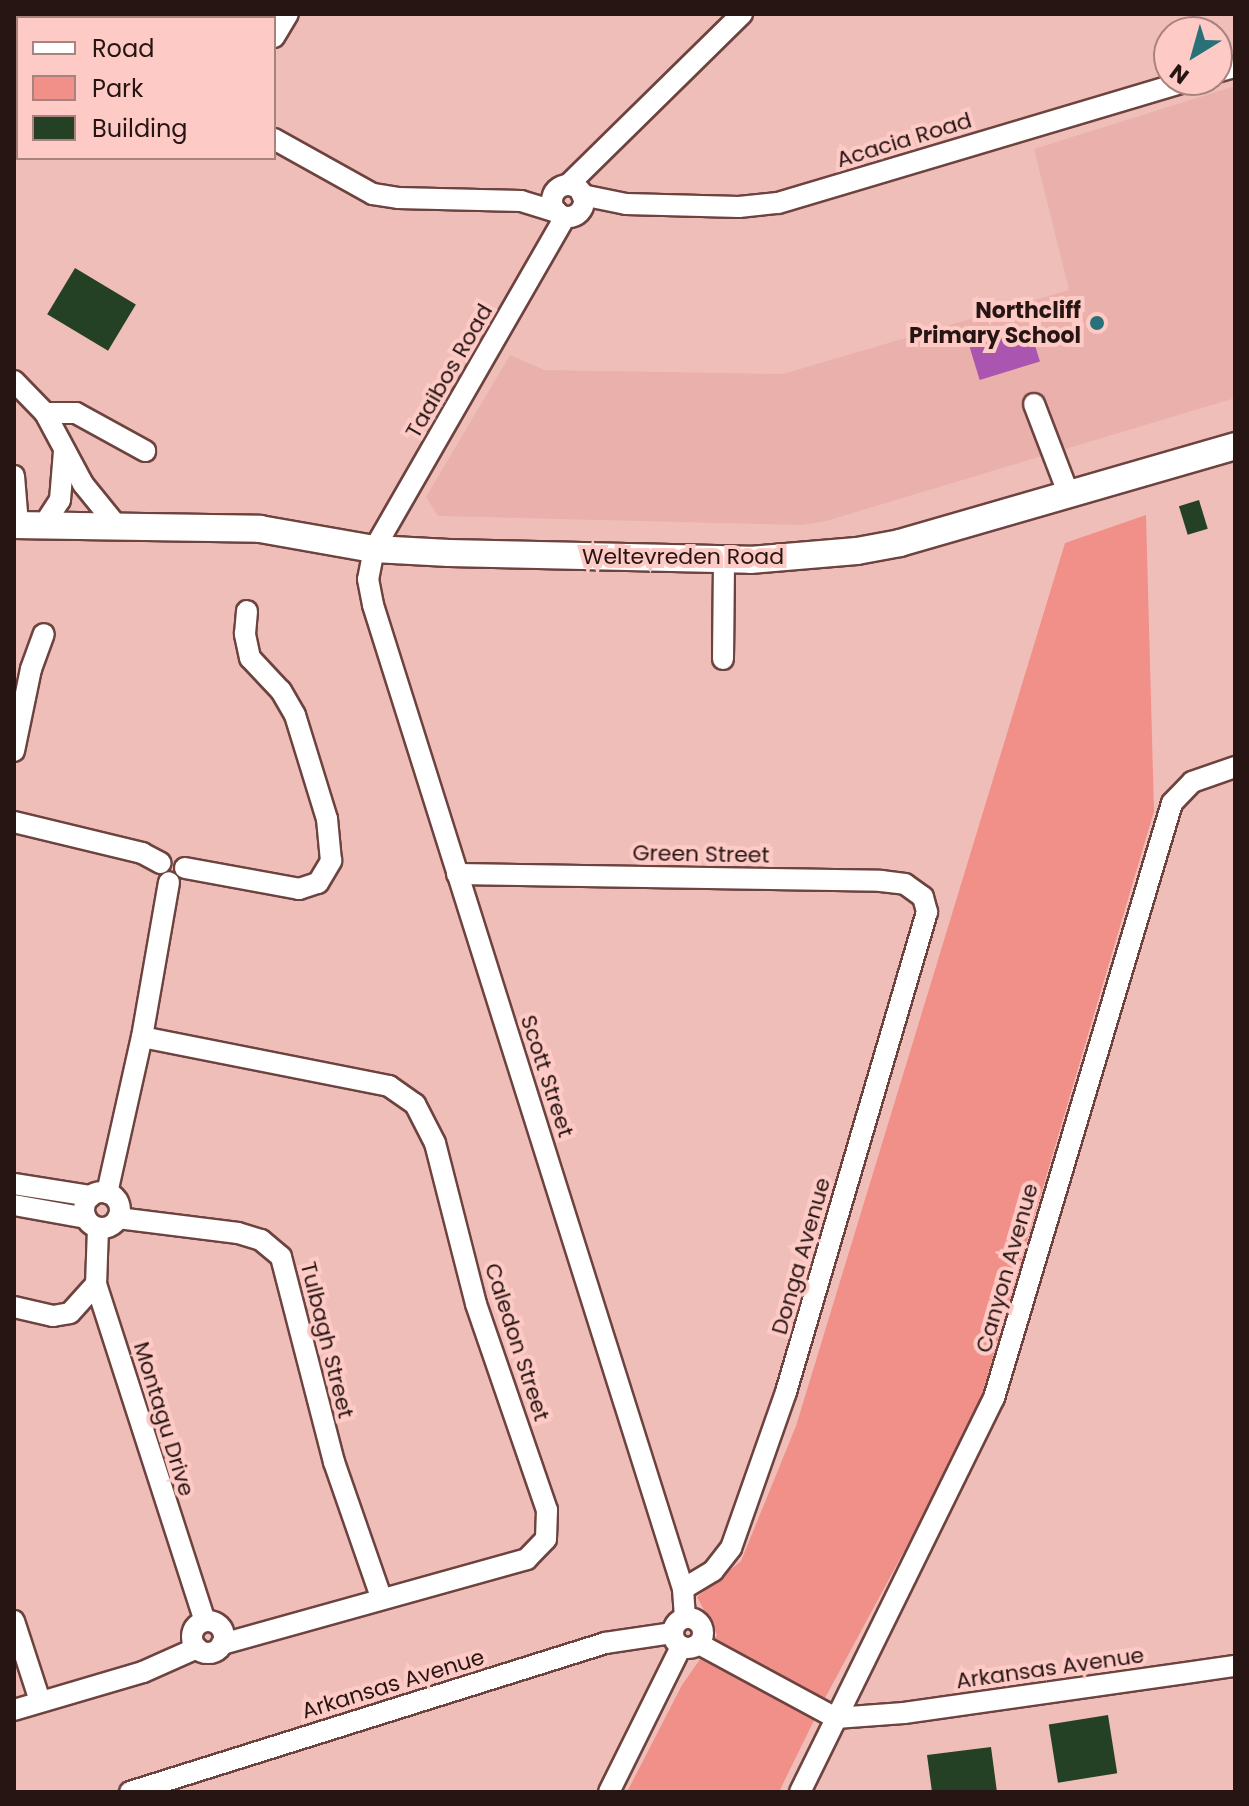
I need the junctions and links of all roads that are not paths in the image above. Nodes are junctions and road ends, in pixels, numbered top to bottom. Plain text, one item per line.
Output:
1 (288, 14) edge
2 (742, 14) edge
3 (276, 34) edge
4 (1153, 91) edge
5 (276, 140) edge
6 (570, 200) junction
7 (14, 381) edge
8 (1034, 404) dead end
9 (45, 413) junction
10 (1235, 446) edge
11 (64, 451) junction
12 (145, 451) dead end
13 (14, 476) edge
14 (1069, 495) junction
15 (25, 525) edge
16 (118, 527) junction
17 (374, 549) junction
18 (724, 559) junction
19 (247, 611) dead end
20 (44, 634) dead end
21 (723, 659) dead end
22 (14, 751) edge
23 (1235, 767) edge
24 (14, 822) edge
25 (161, 863) junction
26 (185, 868) junction
27 (457, 874) junction
28 (169, 882) junction
29 (927, 912) joint
30 (142, 1037) junction
31 (14, 1184) edge
32 (99, 1194) junction
33 (14, 1205) edge
34 (118, 1218) junction
35 (92, 1223) junction
36 (96, 1284) junction
37 (14, 1307) edge
38 (683, 1589) junction
39 (381, 1597) junction
40 (14, 1621) edge
41 (205, 1621) junction
42 (685, 1635) junction
43 (222, 1644) junction
44 (197, 1648) junction
45 (1235, 1666) edge
46 (40, 1701) junction
47 (14, 1710) edge
48 (836, 1718) junction
49 (130, 1792) edge
50 (609, 1792) edge
51 (800, 1792) edge

1 - 3 street
2 - 6 street, Taaibos Road
4 - 6 street, Acacia Road
5 - 6 street, Acacia Road
6 - 17 street, Taaibos Road
7 - 9 street
8 - 14 street
9 - 11 street
9 - 12 street
10 - 14 main road, Weltevreden Road
11 - 15 street
11 - 16 street
13 - 15 street
14 - 18 main road, Weltevreden Road
15 - 16 main road, Weltevreden Road
16 - 17 main road, Weltevreden Road
17 - 18 main road, Weltevreden Road
17 - 27 street, Scott Street
18 - 21 street
19 - 26 street
20 - 22 street
23 - 48 street, Canyon Avenue
24 - 25 street
25 - 26 street
25 - 28 street
26 - 28 street
27 - 29 street, Green Street
27 - 38 street, Scott Street
28 - 30 street
29 - 38 street, Donga Avenue
30 - 32 street
30 - 39 street, Caledon Street
31 - 32 street
32 - 34 street
32 - 35 street
33 - 35 street
34 - 35 street
34 - 39 street, Tulbagh Street
35 - 36 street, Montagu Drive
36 - 37 street
36 - 41 street, Montagu Drive
38 - 42 street, Scott Street
39 - 43 street, Caledon Street
40 - 46 street
41 - 43 street
41 - 44 street
42 - 48 street
42 - 49 street, Arkansas Avenue
42 - 50 street
43 - 44 street
44 - 46 street
45 - 48 street, Arkansas Avenue
46 - 47 street
48 - 51 street, Canyon Avenue

